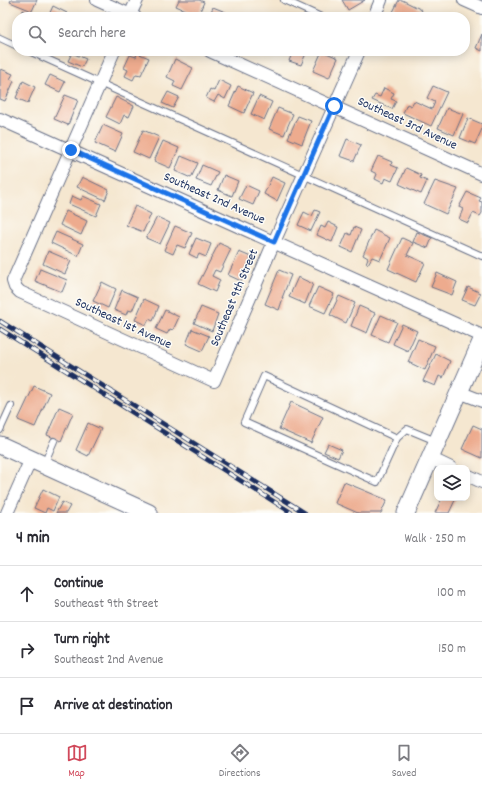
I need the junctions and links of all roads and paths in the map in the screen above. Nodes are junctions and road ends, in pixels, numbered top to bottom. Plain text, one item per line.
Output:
1 (97, 0) edge
2 (137, 0) edge
3 (284, 0) edge
4 (381, 0) edge
5 (464, 0) edge
6 (482, 8) edge
7 (122, 12) edge
8 (132, 12) edge
9 (310, 12) edge
10 (376, 12) edge
11 (0, 38) edge
12 (12, 44) edge
13 (40, 56) edge
14 (112, 56) edge
15 (221, 56) edge
16 (357, 56) edge
17 (100, 83) junction
18 (334, 106) junction
19 (0, 119) edge
20 (71, 150) junction
21 (482, 174) edge
22 (304, 176) junction
23 (274, 242) junction
24 (482, 256) edge
25 (482, 336) edge
26 (482, 340) edge
27 (214, 381) joint
28 (459, 392) junction
29 (482, 402) edge
30 (10, 406) dead end
31 (0, 430) edge
32 (397, 438) junction
33 (54, 441) dead end
34 (437, 442) junction
35 (0, 446) edge
36 (430, 458) junction
37 (37, 462) junction
38 (445, 465) edge
39 (470, 476) edge
40 (420, 481) junction
41 (482, 482) edge
42 (7, 513) edge
43 (149, 513) edge
44 (406, 513) edge
45 (420, 513) edge

1 - 7 street
2 - 8 street
3 - 9 lane
4 - 10 street
5 - 6 street
11 - 12 lane
13 - 17 lane
14 - 17 street
15 - 18 street, Southeast 3rd Avenue
16 - 18 street, Southeast 9th Street
17 - 20 street
17 - 22 lane
18 - 21 street, Southeast 3rd Avenue
18 - 22 street, Southeast 9th Street
19 - 20 street, Southeast 2nd Avenue
20 - 23 street, Southeast 2nd Avenue
20 - 27 street, Southeast 1st Avenue
22 - 23 street, Southeast 9th Street
22 - 24 lane
23 - 25 street, Southeast 2nd Avenue
23 - 27 street, Southeast 9th Street
26 - 28 street
28 - 29 street
28 - 34 street
30 - 31 lane
32 - 32 lane
32 - 34 lane
33 - 37 lane
34 - 36 street
35 - 37 street
36 - 38 street
36 - 40 street
37 - 42 street
37 - 43 street
39 - 41 street
40 - 44 street
40 - 45 street

